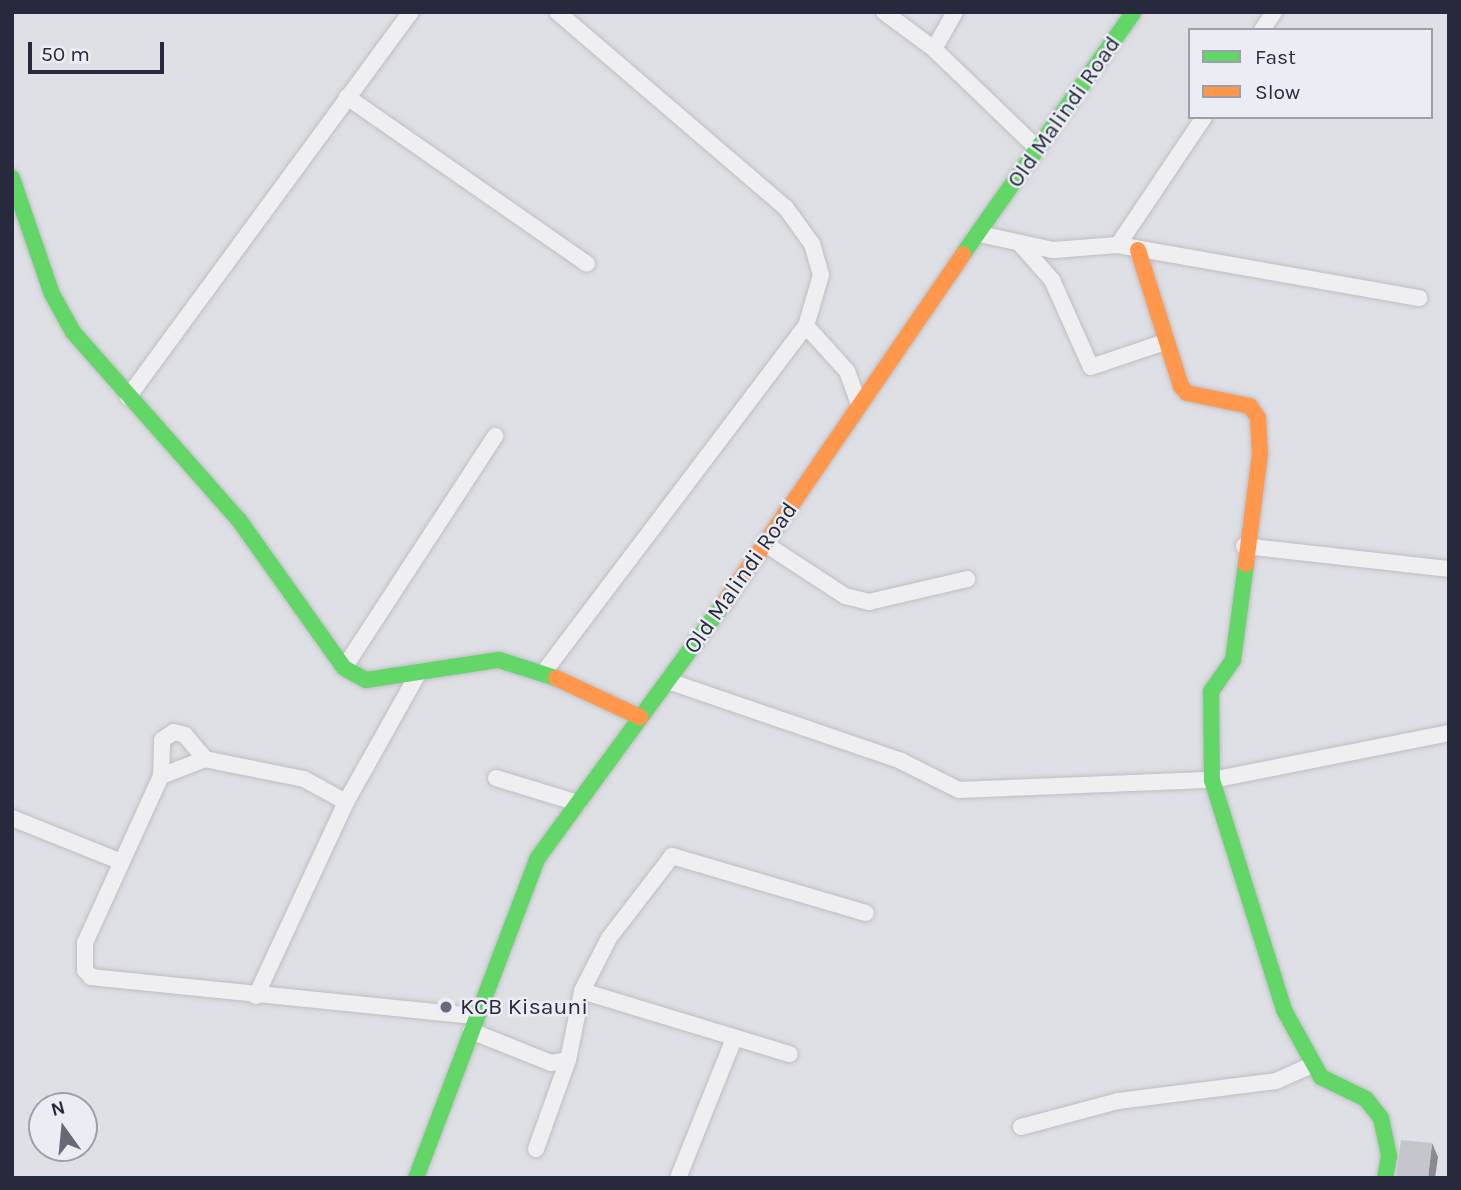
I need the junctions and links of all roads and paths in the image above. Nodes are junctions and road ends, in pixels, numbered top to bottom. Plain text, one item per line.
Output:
1 (411, 12) edge
2 (556, 12) edge
3 (884, 12) edge
4 (956, 12) edge
5 (1134, 12) edge
6 (1274, 12) edge
7 (1263, 28) edge
8 (934, 49) junction
9 (347, 97) junction
10 (1203, 119) edge
11 (1037, 148) junction
12 (12, 178) edge
13 (980, 234) junction
14 (1118, 245) junction
15 (1022, 246) junction
16 (1138, 250) junction
17 (587, 264) dead end
18 (1419, 298) dead end
19 (806, 326) junction
20 (1165, 342) junction
21 (128, 397) junction
22 (858, 402) junction
23 (495, 436) dead end
24 (767, 545) junction
25 (1244, 546) junction
26 (1449, 569) edge
27 (967, 579) dead end
28 (344, 668) junction
29 (419, 672) junction
30 (544, 672) junction
31 (668, 681) junction
32 (640, 717) junction
33 (1449, 733) edge
34 (205, 759) junction
35 (161, 776) junction
36 (496, 778) dead end
37 (1212, 780) junction
38 (346, 802) junction
39 (578, 803) junction
40 (12, 818) edge
41 (119, 861) junction
42 (866, 913) dead end
43 (582, 990) junction
44 (256, 996) junction
45 (473, 1024) junction
46 (733, 1041) junction
47 (790, 1054) dead end
48 (568, 1060) junction
49 (1312, 1065) junction
50 (1021, 1128) dead end
51 (536, 1149) dead end
52 (416, 1178) edge
53 (678, 1178) edge
54 (1385, 1178) edge

1 - 9 street
2 - 19 street
3 - 8 street
4 - 8 street
5 - 11 street, Old Malindi Road
6 - 7 street
8 - 11 street
9 - 17 street
9 - 21 street
10 - 14 street
11 - 13 street, Old Malindi Road
12 - 21 street
13 - 15 street
13 - 22 street, Old Malindi Road
14 - 15 street
14 - 16 street
15 - 20 street
16 - 18 street
16 - 20 street
19 - 22 street
19 - 30 street
20 - 25 street
21 - 28 street
22 - 24 street, Old Malindi Road
23 - 28 street
24 - 27 street
24 - 31 street, Old Malindi Road
25 - 26 street
25 - 37 street
28 - 29 street
29 - 30 street
29 - 38 street
30 - 32 street
31 - 32 street, Old Malindi Road
31 - 37 street
32 - 39 street, Old Malindi Road
33 - 37 street
34 - 35 street
34 - 35 street
34 - 38 street
35 - 41 street
36 - 39 street
37 - 49 street
38 - 44 street
39 - 45 street, Old Malindi Road
40 - 41 street
41 - 44 street
42 - 43 street
43 - 46 street
43 - 48 street
44 - 45 street
45 - 48 street
45 - 52 street, Old Malindi Road
46 - 47 street
46 - 53 street
48 - 51 street
49 - 50 street
49 - 54 street

